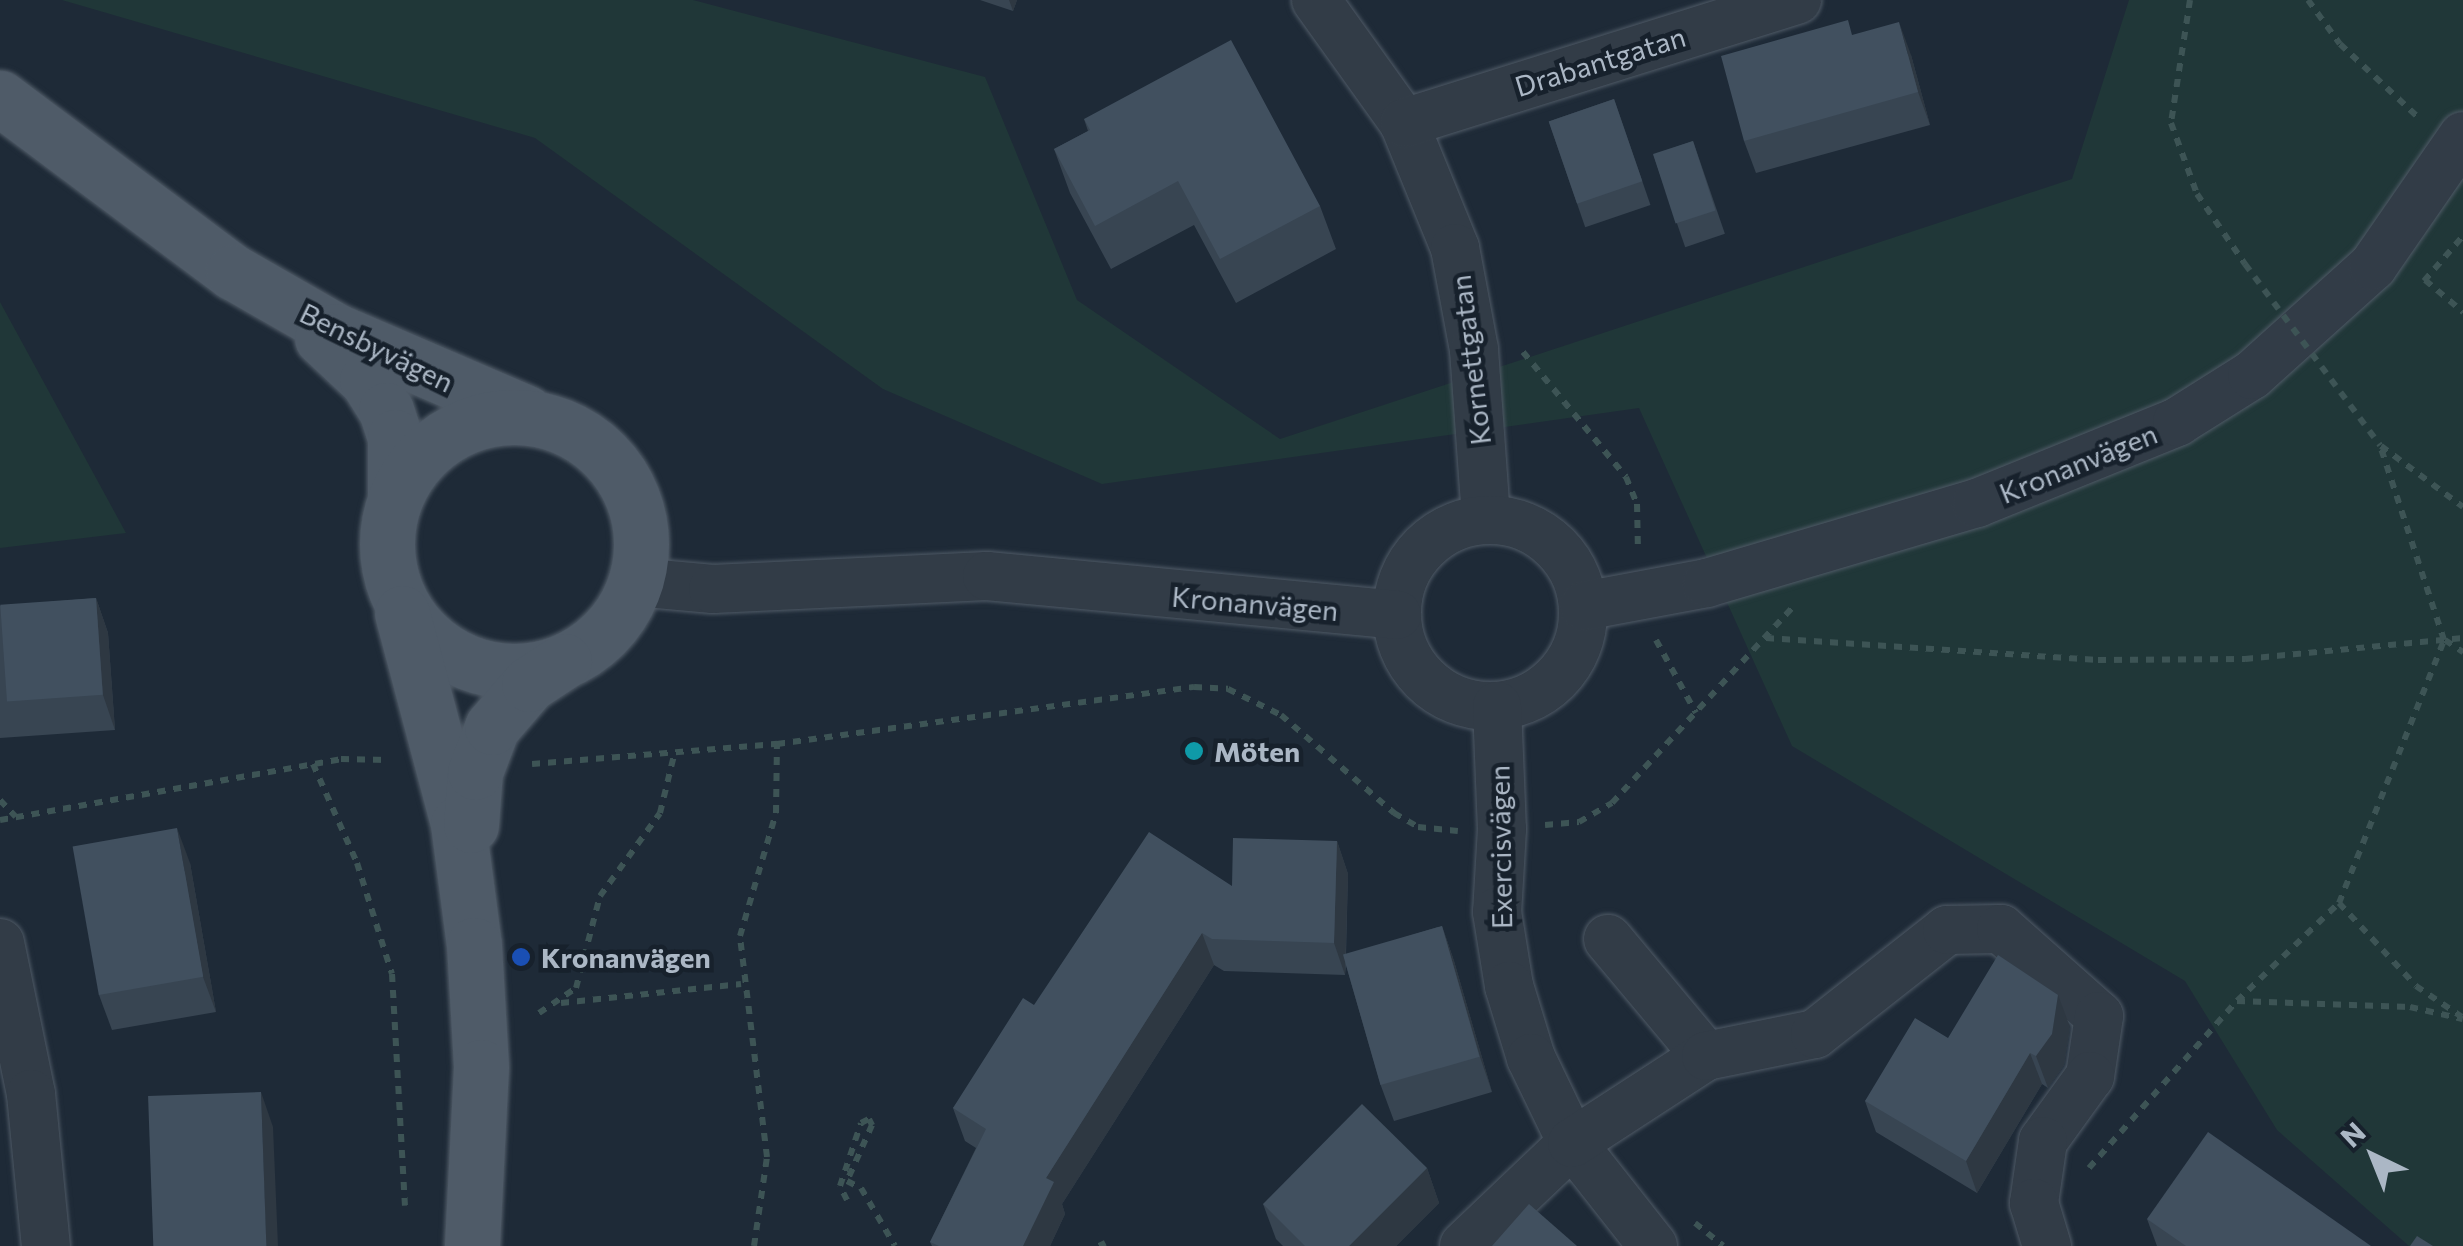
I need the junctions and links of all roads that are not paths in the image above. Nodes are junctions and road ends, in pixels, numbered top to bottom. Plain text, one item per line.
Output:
1 (1316, 0) edge
2 (1797, 0) edge
3 (0, 98) edge
4 (1404, 123) junction
5 (2459, 144) edge
6 (210, 256) junction
7 (551, 423) junction
8 (395, 498) junction
9 (1486, 519) junction
10 (636, 582) junction
11 (396, 593) junction
12 (1584, 606) junction
13 (1396, 615) junction
14 (566, 660) junction
15 (1497, 706) junction
16 (470, 907) junction
17 (1608, 939) dead end
18 (0, 943) edge
19 (1706, 1056) junction
20 (1572, 1143) junction
21 (1668, 1229) edge
22 (2046, 1239) edge
23 (46, 1246) edge
24 (472, 1246) edge
25 (1464, 1246) edge

1 - 4 street, Kornettgatan
2 - 4 street, Drabantgatan
3 - 6 main road, Bensbyvägen
4 - 9 street, Kornettgatan
5 - 12 street, Kronanvägen
6 - 7 main road, Bensbyvägen
6 - 8 main road, Bensbyvägen
7 - 8 main road
7 - 10 main road
8 - 11 main road
9 - 12 street
9 - 13 street
10 - 13 street, Kronanvägen
10 - 14 main road
11 - 14 main road
11 - 16 main road
12 - 15 street
13 - 15 street
14 - 16 main road
15 - 20 street, Exercisvägen
16 - 24 main road
17 - 19 street
18 - 23 street
19 - 20 street
19 - 22 street
20 - 21 street, Exercisvägen
20 - 25 street

